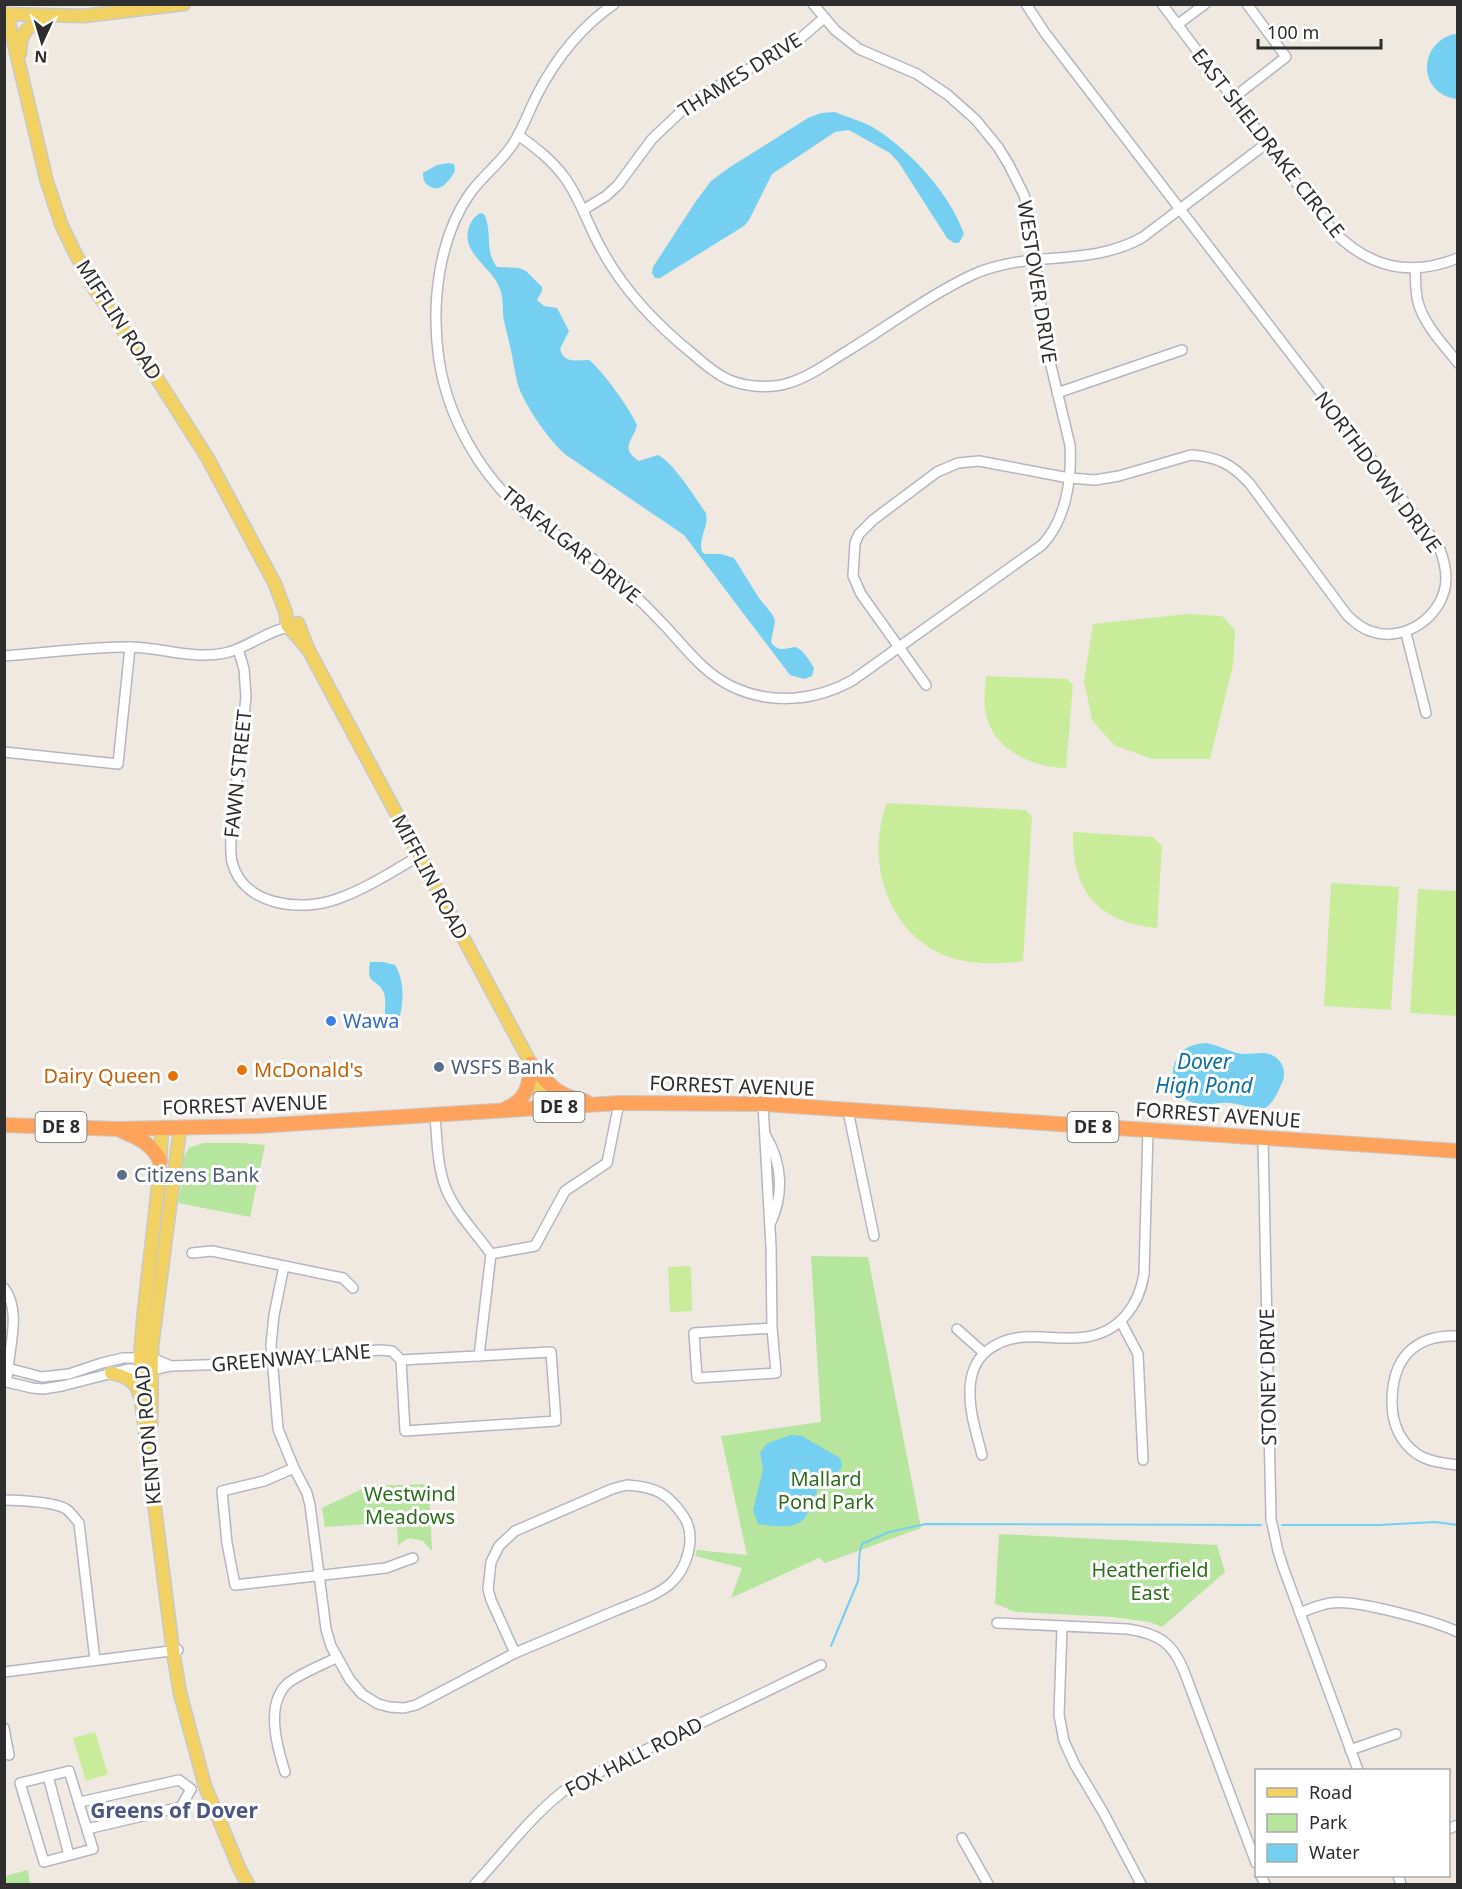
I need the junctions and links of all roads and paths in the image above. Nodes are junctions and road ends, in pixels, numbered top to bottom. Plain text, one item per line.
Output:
1 (184, 4) edge
2 (614, 4) edge
3 (813, 4) edge
4 (1026, 4) edge
5 (1162, 4) edge
6 (1204, 4) edge
7 (1247, 4) edge
8 (5, 12) edge
9 (61, 16) junction
10 (824, 18) junction
11 (1177, 25) junction
12 (20, 66) junction
13 (1233, 98) junction
14 (518, 135) junction
15 (1267, 143) junction
16 (583, 210) junction
17 (1178, 210) junction
18 (1458, 258) edge
19 (1036, 259) junction
20 (1415, 269) junction
21 (1182, 350) dead end
22 (1458, 363) edge
23 (1058, 393) junction
24 (1069, 478) junction
25 (289, 624) junction
26 (1406, 633) junction
27 (130, 647) junction
28 (899, 648) junction
29 (238, 649) junction
30 (4, 656) edge
31 (926, 686) dead end
32 (1426, 713) dead end
33 (4, 752) edge
34 (419, 856) junction
35 (531, 1064) junction
36 (619, 1103) junction
37 (602, 1104) junction
38 (763, 1104) junction
39 (542, 1108) junction
40 (500, 1111) junction
41 (848, 1111) junction
42 (435, 1115) junction
43 (4, 1125) edge
44 (180, 1128) junction
45 (117, 1129) junction
46 (162, 1129) junction
47 (1148, 1131) junction
48 (1263, 1137) junction
49 (1458, 1151) edge
50 (160, 1161) junction
51 (874, 1236) dead end
52 (192, 1253) dead end
53 (491, 1254) junction
54 (284, 1266) junction
55 (4, 1288) edge
56 (353, 1288) dead end
57 (1121, 1322) junction
58 (772, 1328) junction
59 (957, 1329) dead end
60 (1458, 1336) edge
61 (984, 1353) junction
62 (479, 1356) junction
63 (271, 1359) junction
64 (401, 1360) junction
65 (146, 1364) junction
66 (7, 1368) junction
67 (111, 1373) junction
68 (141, 1407) junction
69 (982, 1455) dead end
70 (1143, 1460) dead end
71 (1458, 1465) edge
72 (294, 1468) junction
73 (4, 1500) edge
74 (413, 1558) dead end
75 (320, 1574) junction
76 (1300, 1612) junction
77 (997, 1623) dead end
78 (1062, 1627) junction
79 (1458, 1632) edge
80 (176, 1650) junction
81 (515, 1653) junction
82 (336, 1658) junction
83 (95, 1660) junction
84 (821, 1665) dead end
85 (4, 1672) edge
86 (4, 1728) edge
87 (1396, 1734) dead end
88 (1350, 1750) junction
89 (9, 1755) dead end
90 (1358, 1769) edge
91 (285, 1772) dead end
92 (48, 1776) junction
93 (205, 1786) junction
94 (191, 1789) junction
95 (80, 1802) junction
96 (87, 1829) junction
97 (962, 1838) dead end
98 (69, 1855) junction
99 (1255, 1858) edge
100 (983, 1883) edge
101 (248, 1884) edge
102 (475, 1884) edge
103 (1141, 1884) edge

1 - 9 main road
2 - 14 street, TRAFALGAR DRIVE
3 - 10 street, WESTOVER DRIVE
4 - 17 street, NORTHDOWN DRIVE
5 - 11 street, EAST SHELDRAKE CIRCLE
6 - 11 street
7 - 13 street
8 - 9 main road
8 - 12 main road, MIFFLIN ROAD
9 - 12 main road
10 - 16 street, THAMES DRIVE
10 - 19 street, WESTOVER DRIVE
11 - 13 street, EAST SHELDRAKE CIRCLE
12 - 25 main road, MIFFLIN ROAD
13 - 15 street, EAST SHELDRAKE CIRCLE
14 - 16 street
14 - 28 street, TRAFALGAR DRIVE
15 - 17 street
15 - 20 street, EAST SHELDRAKE CIRCLE
16 - 19 street
17 - 19 street
17 - 26 street, NORTHDOWN DRIVE
18 - 20 street, EAST SHELDRAKE CIRCLE
19 - 23 street, WESTOVER DRIVE
20 - 22 street
21 - 23 street
23 - 24 street, WESTOVER DRIVE
24 - 26 street
24 - 28 street, TRAFALGAR DRIVE
24 - 28 street
25 - 29 street
25 - 34 main road, MIFFLIN ROAD
26 - 32 street
27 - 29 street
27 - 30 street
27 - 33 street
28 - 31 street
29 - 34 street, FAWN STREET
34 - 35 main road, MIFFLIN ROAD
35 - 37 highway
35 - 39 main road, MIFFLIN ROAD
35 - 40 highway
36 - 37 highway, FORREST AVENUE / DE 8
36 - 38 highway, FORREST AVENUE / DE 8
36 - 53 street
37 - 39 highway, FORREST AVENUE / DE 8
38 - 41 highway, FORREST AVENUE / DE 8
38 - 58 street
39 - 40 highway, FORREST AVENUE / DE 8
40 - 42 highway, FORREST AVENUE / DE 8
41 - 47 highway, FORREST AVENUE / DE 8
41 - 51 street
42 - 44 highway, FORREST AVENUE / DE 8
42 - 53 street
43 - 45 highway, FORREST AVENUE / DE 8
44 - 46 highway, FORREST AVENUE / DE 8
44 - 65 main road, KENTON ROAD
45 - 46 highway, FORREST AVENUE / DE 8
45 - 50 highway
46 - 50 main road, KENTON ROAD
47 - 48 highway, FORREST AVENUE / DE 8
47 - 57 street
48 - 49 highway, FORREST AVENUE / DE 8
48 - 76 street, STONEY DRIVE
50 - 65 main road, KENTON ROAD
52 - 54 street
53 - 62 street
54 - 56 street
54 - 63 street
55 - 66 street
57 - 61 street
57 - 70 street
58 - 58 street
59 - 61 street
60 - 71 street
61 - 69 street
62 - 64 street, GREENWAY LANE
62 - 64 street, GREENWAY LANE
63 - 64 street, GREENWAY LANE
63 - 65 street, GREENWAY LANE
63 - 72 street
65 - 66 street
65 - 67 street
65 - 68 main road, KENTON ROAD
65 - 80 main road, KENTON ROAD
66 - 67 street
67 - 68 main road
68 - 80 main road, KENTON ROAD
72 - 75 street
72 - 75 street
73 - 83 street
74 - 75 street
75 - 82 street
76 - 79 street
76 - 88 street, STONEY DRIVE
77 - 78 street
78 - 99 street
78 - 103 street
80 - 83 street
80 - 93 main road, KENTON ROAD
81 - 81 street
81 - 82 street
82 - 91 street
83 - 85 street
84 - 102 street, FOX HALL ROAD
86 - 89 street
87 - 88 street
88 - 90 street, STONEY DRIVE
92 - 95 street
92 - 98 street
92 - 98 street
93 - 94 street
93 - 101 main road, KENTON ROAD
94 - 95 street
94 - 96 street
95 - 96 street
96 - 98 street
97 - 100 street

